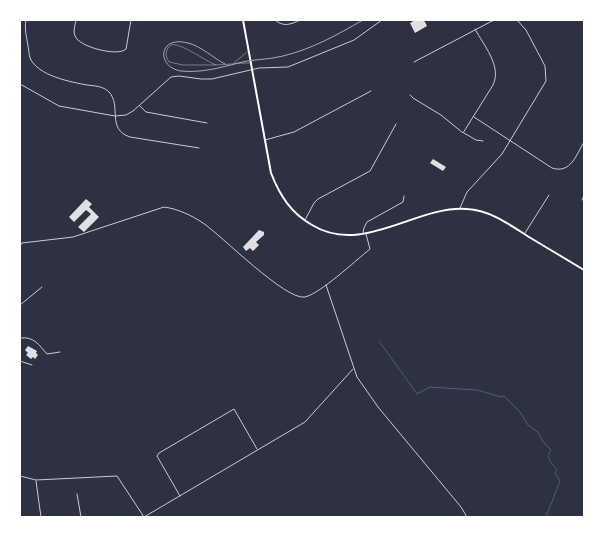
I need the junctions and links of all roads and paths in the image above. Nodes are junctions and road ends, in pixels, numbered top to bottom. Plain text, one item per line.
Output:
1 (26, 20) edge
2 (76, 20) edge
3 (131, 20) edge
4 (243, 20) edge
5 (274, 20) edge
6 (300, 20) edge
7 (382, 20) edge
8 (494, 20) edge
9 (517, 20) edge
10 (475, 29) junction
11 (248, 51) junction
12 (251, 62) junction
13 (414, 62) dead end
14 (232, 64) junction
15 (216, 65) junction
16 (252, 70) junction
17 (20, 84) edge
18 (371, 91) dead end
19 (410, 95) dead end
20 (140, 106) junction
21 (115, 116) junction
22 (474, 116) junction
23 (207, 123) dead end
24 (396, 124) dead end
25 (463, 133) junction
26 (511, 140) junction
27 (264, 141) junction
28 (483, 141) dead end
29 (584, 142) edge
30 (199, 148) dead end
31 (549, 194) dead end
32 (584, 195) edge
33 (404, 196) dead end
34 (582, 200) dead end
35 (459, 209) junction
36 (305, 221) junction
37 (364, 234) junction
38 (524, 234) junction
39 (20, 246) edge
40 (584, 270) edge
41 (326, 284) junction
42 (42, 287) dead end
43 (20, 305) edge
44 (20, 338) edge
45 (60, 352) dead end
46 (20, 360) edge
47 (32, 365) dead end
48 (353, 369) junction
49 (258, 450) junction
50 (20, 476) edge
51 (36, 480) junction
52 (77, 494) dead end
53 (180, 496) junction
54 (41, 517) edge
55 (81, 517) edge
56 (144, 517) edge
57 (467, 517) edge

1 - 21 street
2 - 3 street
4 - 11 main road
5 - 6 street
7 - 16 street
8 - 10 street
9 - 26 street
10 - 13 street
10 - 22 street
11 - 12 main road
11 - 14 lane
12 - 14 lane
12 - 16 main road
14 - 15 lane
15 - 15 lane
16 - 20 street
16 - 27 main road
17 - 21 street
18 - 27 street
19 - 25 street
20 - 21 street
20 - 23 street
21 - 30 street
22 - 25 street
22 - 26 street
24 - 36 street
25 - 28 street
26 - 29 street
26 - 35 street
27 - 36 main road
31 - 38 street
32 - 34 street
33 - 37 street
35 - 37 main road
35 - 38 main road
36 - 37 main road
37 - 41 street
38 - 40 main road
39 - 41 street
41 - 48 street
42 - 43 street
44 - 45 street
46 - 47 street
48 - 49 street
48 - 57 street
49 - 53 street
49 - 53 street
50 - 51 street
51 - 54 street
51 - 56 street
52 - 55 street
53 - 56 street

